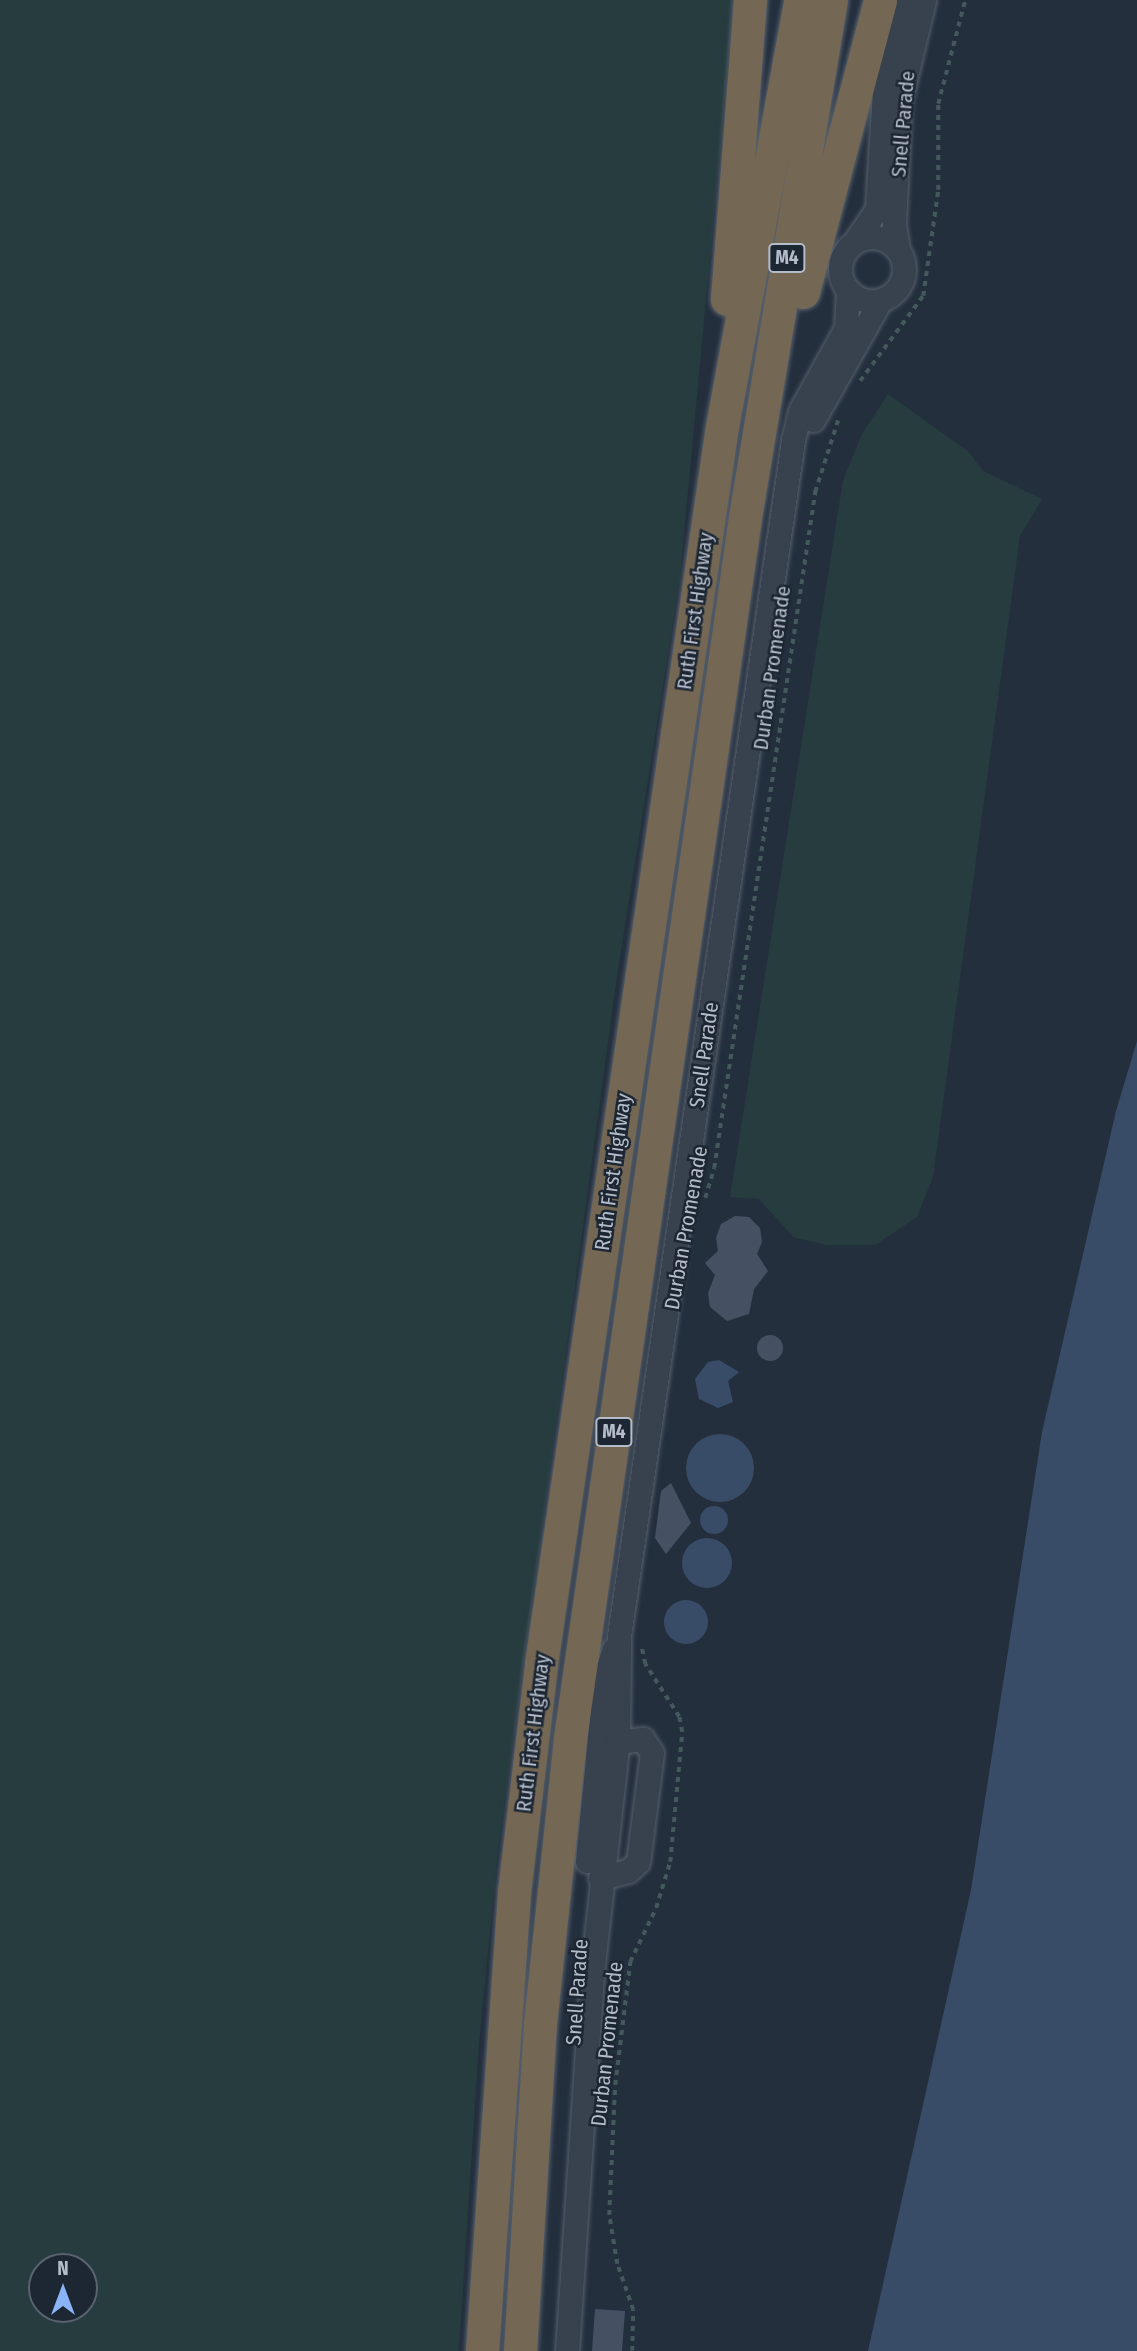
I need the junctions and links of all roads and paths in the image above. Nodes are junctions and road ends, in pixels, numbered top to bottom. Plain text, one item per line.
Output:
1 (750, 0) edge
2 (800, 0) edge
3 (831, 0) edge
4 (880, 0) edge
5 (907, 0) edge
6 (924, 0) edge
7 (965, 0) edge
8 (856, 240) junction
9 (898, 250) junction
10 (848, 292) junction
11 (880, 301) junction
12 (852, 391) dead end
13 (840, 415) dead end
14 (722, 427) junction
15 (788, 474) junction
16 (745, 517) junction
17 (703, 1205) dead end
18 (629, 1634) junction
19 (608, 1742) junction
20 (600, 1878) junction
21 (482, 2351) edge
22 (520, 2351) edge
23 (552, 2351) edge
24 (567, 2351) edge
25 (632, 2351) edge

1 - 14 highway
2 - 14 highway, Ruth First Highway / M4
3 - 16 highway, Ruth First Highway / M4
4 - 16 highway
5 - 8 street, Snell Parade
6 - 9 street, Snell Parade
7 - 12 path
8 - 9 street
8 - 10 street
9 - 11 street
10 - 11 street
10 - 15 street, Snell Parade
11 - 15 street, Snell Parade
13 - 17 path, Durban Promenade
14 - 21 highway, Ruth First Highway / M4
15 - 18 street, Snell Parade
16 - 22 highway, Ruth First Highway / M4
18 - 19 street, Snell Parade
18 - 25 path, Durban Promenade
19 - 20 street, Snell Parade
19 - 20 street
19 - 23 street, Snell Parade
20 - 24 street, Snell Parade

